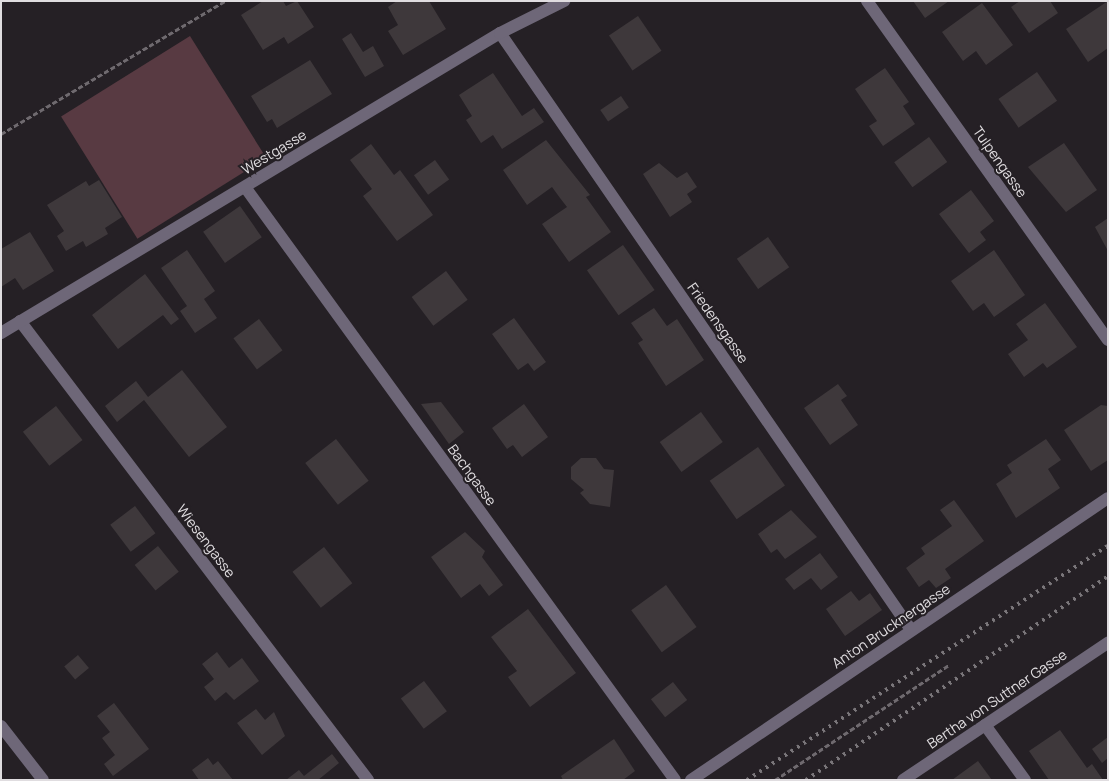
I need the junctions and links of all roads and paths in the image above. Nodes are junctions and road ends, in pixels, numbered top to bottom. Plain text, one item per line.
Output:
1 (225, 1) edge
2 (564, 1) edge
3 (867, 1) edge
4 (500, 33) junction
5 (1, 134) edge
6 (245, 187) junction
7 (20, 321) junction
8 (1, 332) edge
9 (1108, 340) edge
10 (1108, 498) edge
11 (911, 630) junction
12 (1108, 643) edge
13 (949, 665) dead end
14 (985, 725) junction
15 (1, 726) edge
16 (43, 780) edge
17 (368, 780) edge
18 (675, 780) edge
19 (691, 780) edge
20 (775, 780) edge
21 (903, 780) edge
22 (1025, 780) edge

1 - 5 path
2 - 4 street, Westgasse
3 - 9 street, Tulpengasse
4 - 6 street, Westgasse
4 - 11 street, Friedensgasse
6 - 7 street, Westgasse
6 - 18 street, Bachgasse
7 - 8 street, Westgasse
7 - 17 street, Wiesengasse
10 - 11 street, Anton Brucknergasse
11 - 19 street, Anton Brucknergasse
12 - 14 street, Bertha von Suttner Gasse
13 - 20 path
14 - 21 street, Bertha von Suttner Gasse
14 - 22 street
15 - 16 street

